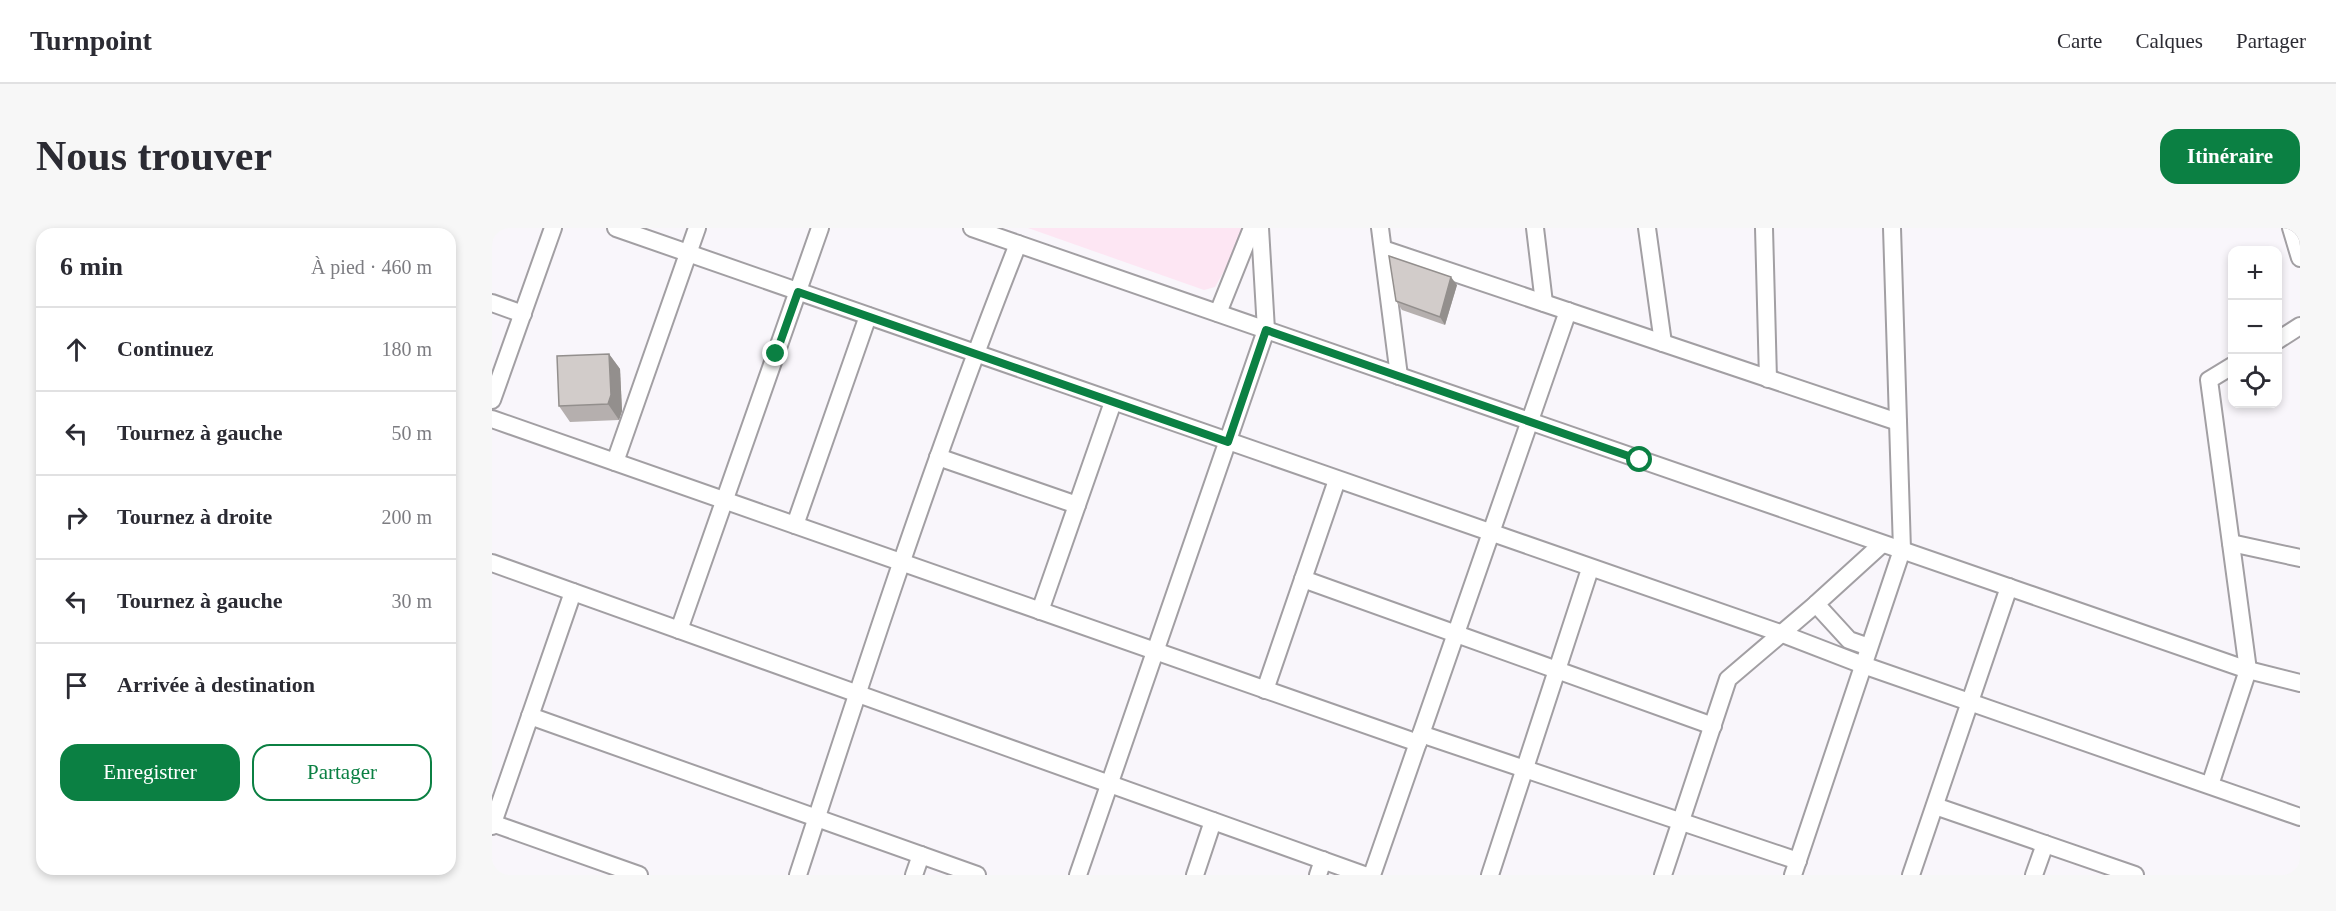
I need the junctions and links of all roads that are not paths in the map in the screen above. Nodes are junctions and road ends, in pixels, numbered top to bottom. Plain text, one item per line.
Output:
1 (553, 228) edge
2 (616, 228) edge
3 (697, 228) edge
4 (820, 228) edge
5 (972, 228) edge
6 (1252, 228) edge
7 (1260, 228) edge
8 (1380, 228) edge
9 (1535, 228) edge
10 (1647, 228) edge
11 (1764, 228) edge
12 (1892, 228) edge
13 (2290, 228) edge
14 (1018, 244) junction
15 (1383, 249) junction
16 (688, 253) junction
17 (2300, 258) edge
18 (798, 292) junction
19 (492, 303) edge
20 (1544, 303) junction
21 (1568, 311) junction
22 (523, 314) junction
23 (1218, 314) junction
24 (868, 316) junction
25 (2300, 326) edge
26 (1266, 330) junction
27 (2282, 337) edge
28 (1663, 343) junction
29 (975, 354) junction
30 (2228, 368) edge
31 (1399, 376) junction
32 (1768, 379) junction
33 (492, 400) edge
34 (1113, 402) junction
35 (492, 419) edge
36 (1530, 421) junction
37 (1898, 422) junction
38 (1228, 442) junction
39 (938, 457) junction
40 (615, 462) junction
41 (1337, 480) junction
42 (725, 501) junction
43 (1077, 505) junction
44 (795, 525) junction
45 (1491, 534) junction
46 (1882, 543) junction
47 (2231, 543) junction
48 (1902, 550) junction
49 (2300, 558) edge
50 (901, 562) junction
51 (492, 563) edge
52 (1590, 569) junction
53 (1303, 579) junction
54 (2009, 587) junction
55 (573, 592) junction
56 (1816, 604) junction
57 (1040, 611) junction
58 (680, 630) junction
59 (1780, 633) junction
60 (1456, 634) junction
61 (1869, 647) junction
62 (1155, 651) junction
63 (1863, 665) junction
64 (1557, 670) junction
65 (2248, 670) junction
66 (2300, 683) edge
67 (1265, 690) junction
68 (857, 694) junction
69 (1970, 702) junction
70 (530, 716) junction
71 (1713, 726) junction
72 (1420, 738) junction
73 (1525, 769) junction
74 (1109, 784) junction
75 (2210, 785) junction
76 (1935, 806) junction
77 (2300, 817) edge
78 (816, 818) junction
79 (1213, 821) junction
80 (1681, 821) junction
81 (492, 824) edge
82 (2045, 844) junction
83 (921, 855) junction
84 (593, 858) junction
85 (1321, 868) edge
86 (1796, 871) edge
87 (588, 875) edge
88 (639, 875) edge
89 (798, 875) edge
90 (914, 875) edge
91 (977, 875) edge
92 (1078, 875) edge
93 (1195, 875) edge
94 (1365, 875) edge
95 (1372, 875) edge
96 (1490, 875) edge
97 (1663, 875) edge
98 (1911, 875) edge
99 (2034, 875) edge
100 (2135, 875) edge

1 - 22 street
2 - 16 street
3 - 16 street
4 - 18 street
5 - 14 street
6 - 23 street
7 - 26 street
8 - 15 street
9 - 20 street
10 - 28 street
11 - 32 street
12 - 37 street
13 - 17 street
14 - 23 street
14 - 29 street
15 - 20 street
15 - 31 street
16 - 18 street
16 - 40 street
18 - 24 street
18 - 42 street
19 - 22 street
20 - 21 street
21 - 28 street
21 - 36 street
22 - 33 street
23 - 26 street
24 - 29 street
24 - 44 street
25 - 27 street
26 - 31 street
26 - 38 street
28 - 32 street
29 - 34 street
29 - 39 street
30 - 47 street
31 - 36 street
32 - 37 street
34 - 38 street
34 - 43 street
35 - 40 street
36 - 45 street
36 - 46 street
37 - 48 street
38 - 41 street
38 - 62 street
39 - 43 street
39 - 50 street
40 - 42 street
41 - 45 street
41 - 53 street
42 - 44 street
42 - 58 street
43 - 57 street
44 - 50 street
45 - 52 street
45 - 60 street
46 - 48 street
46 - 56 street
47 - 49 street
47 - 65 street
48 - 54 street
48 - 61 street
50 - 57 street
50 - 68 street
51 - 55 street
52 - 59 street
52 - 64 street
53 - 60 street
53 - 67 street
54 - 65 street
54 - 69 street
55 - 58 street
55 - 70 street
56 - 59 street
56 - 61 street
57 - 62 street
58 - 68 street
59 - 63 street
59 - 71 street
60 - 64 street
60 - 72 street
61 - 63 street
62 - 67 street
62 - 74 street
63 - 69 street
63 - 86 street
64 - 71 street
64 - 73 street
65 - 66 street
65 - 75 street
67 - 72 street
68 - 74 street
68 - 78 street
69 - 75 street
69 - 76 street
70 - 78 street
70 - 81 street
71 - 80 street
72 - 73 street
72 - 95 street
73 - 80 street
73 - 96 street
74 - 79 street
74 - 92 street
75 - 77 street
76 - 82 street
76 - 98 street
78 - 83 street
78 - 89 street
79 - 85 street
79 - 93 street
80 - 86 street
80 - 97 street
81 - 84 street
82 - 99 street
82 - 100 street
83 - 90 street
83 - 91 street
84 - 87 street
84 - 88 street
85 - 94 street

